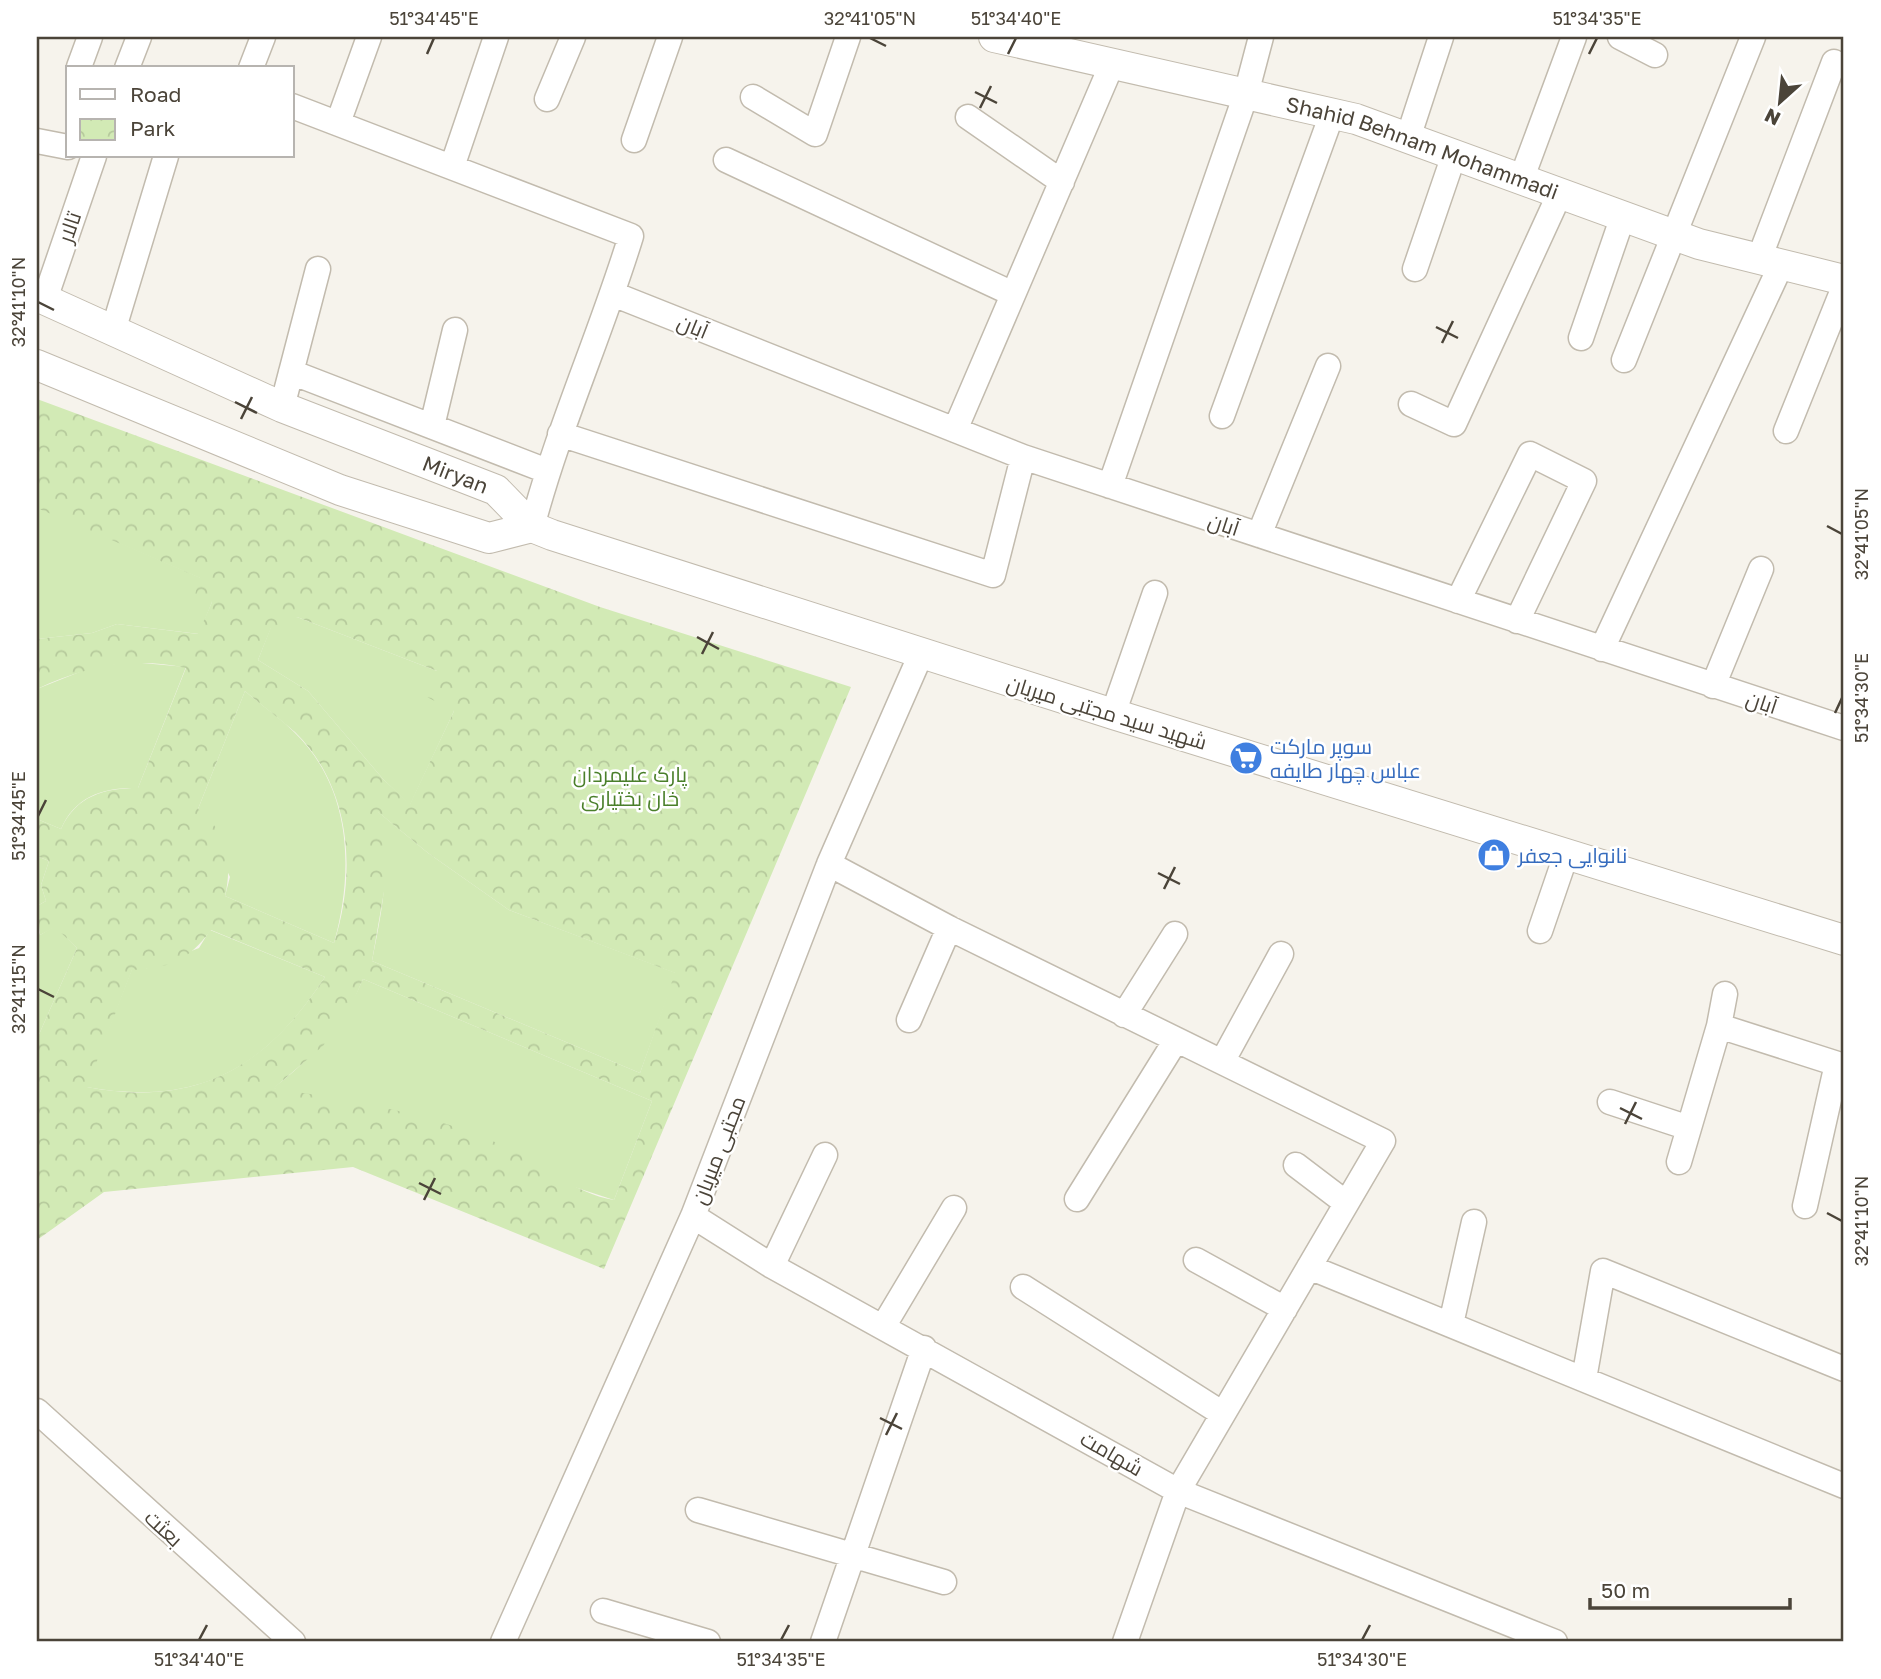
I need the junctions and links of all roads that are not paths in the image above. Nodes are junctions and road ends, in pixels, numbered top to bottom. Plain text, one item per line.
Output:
1 (90, 37) edge
2 (139, 37) edge
3 (263, 37) edge
4 (369, 37) edge
5 (496, 37) edge
6 (573, 37) edge
7 (670, 37) edge
8 (848, 37) edge
9 (1261, 37) edge
10 (1441, 37) edge
11 (1574, 37) edge
12 (1620, 37) edge
13 (1753, 37) edge
14 (1011, 39) edge
15 (1655, 55) dead end
16 (1834, 62) dead end
17 (1112, 64) junction
18 (79, 66) edge
19 (128, 66) edge
20 (252, 66) edge
21 (1246, 94) junction
22 (753, 97) dead end
23 (547, 99) dead end
24 (294, 107) edge
25 (1332, 114) junction
26 (968, 117) dead end
27 (338, 123) junction
28 (1408, 138) junction
29 (634, 140) dead end
30 (37, 141) edge
31 (66, 147) edge
32 (1454, 155) junction
33 (93, 158) edge
34 (165, 158) edge
35 (726, 160) dead end
36 (452, 167) junction
37 (1521, 180) junction
38 (1062, 182) junction
39 (1560, 193) junction
40 (1623, 216) junction
41 (1673, 235) junction
42 (1770, 262) junction
43 (318, 269) dead end
44 (1415, 269) dead end
45 (1844, 280) edge
46 (1844, 287) edge
47 (613, 294) junction
48 (1013, 294) junction
49 (41, 297) edge
50 (455, 330) dead end
51 (113, 331) junction
52 (1581, 338) dead end
53 (1624, 360) dead end
54 (37, 365) edge
55 (1328, 366) dead end
56 (291, 372) junction
57 (1411, 404) dead end
58 (282, 407) junction
59 (1222, 416) dead end
60 (432, 426) junction
61 (956, 430) junction
62 (1786, 431) dead end
63 (560, 434) junction
64 (1023, 457) junction
65 (547, 471) junction
66 (1110, 486) junction
67 (532, 527) junction
68 (1259, 535) junction
69 (1761, 569) dead end
70 (1155, 593) dead end
71 (1458, 601) junction
72 (1517, 621) junction
73 (1602, 649) junction
74 (921, 654) junction
75 (1713, 686) junction
76 (1113, 714) junction
77 (1844, 728) edge
78 (1566, 855) junction
79 (829, 864) junction
80 (949, 928) junction
81 (1540, 931) dead end
82 (1175, 934) dead end
83 (1844, 940) edge
84 (1281, 954) dead end
85 (1725, 994) dead end
86 (1124, 1014) junction
87 (909, 1020) dead end
88 (1719, 1026) junction
89 (1176, 1040) junction
90 (1222, 1062) junction
91 (1841, 1065) edge
92 (1610, 1102) dead end
93 (1689, 1128) junction
94 (825, 1155) dead end
95 (1679, 1162) dead end
96 (1296, 1165) dead end
97 (1077, 1199) dead end
98 (1346, 1203) junction
99 (1805, 1206) dead end
100 (954, 1208) dead end
101 (693, 1216) junction
102 (1474, 1222) dead end
103 (1196, 1260) dead end
104 (772, 1266) junction
105 (1309, 1267) junction
106 (1023, 1287) dead end
107 (1285, 1308) junction
108 (1451, 1325) junction
109 (883, 1326) junction
110 (924, 1348) junction
111 (1844, 1369) edge
112 (1584, 1379) junction
113 (37, 1411) edge
114 (1223, 1414) junction
115 (1844, 1486) edge
116 (1178, 1490) junction
117 (698, 1510) dead end
118 (853, 1556) junction
119 (944, 1582) dead end
120 (603, 1611) dead end
121 (1514, 1635) edge
122 (1132, 1639) edge
123 (293, 1642) edge
124 (503, 1642) edge
125 (708, 1642) edge
126 (824, 1642) edge
127 (1555, 1642) edge

1 - 18 street
2 - 19 street
3 - 20 street
4 - 27 street
5 - 36 street
6 - 23 street
7 - 29 street
8 - 22 street
9 - 21 street
10 - 28 street
11 - 37 street
12 - 15 street
13 - 41 street
14 - 17 street, Shahid Behnam Mohammadi
16 - 42 street
17 - 21 street, Shahid Behnam Mohammadi
17 - 38 street
21 - 25 street, Shahid Behnam Mohammadi
21 - 66 street
24 - 27 street
25 - 28 street, Shahid Behnam Mohammadi
25 - 59 street
26 - 38 street
27 - 36 street
28 - 32 street, Shahid Behnam Mohammadi
30 - 31 street
32 - 37 street, Shahid Behnam Mohammadi
32 - 44 street
33 - 49 street, تالار
34 - 51 street
35 - 48 street
36 - 47 street
37 - 39 street, Shahid Behnam Mohammadi
38 - 48 street
39 - 40 street, Shahid Behnam Mohammadi
39 - 57 street
40 - 41 street, Shahid Behnam Mohammadi
40 - 52 street
41 - 42 street, Shahid Behnam Mohammadi
41 - 53 street
42 - 45 street, Shahid Behnam Mohammadi
42 - 73 street
43 - 56 street
46 - 62 street
47 - 61 street, آبان
47 - 63 street
48 - 61 street
49 - 51 street, Miryan
50 - 60 street
51 - 58 street, Miryan
54 - 67 street
55 - 68 street
56 - 58 street
56 - 60 street
58 - 67 street, Miryan
60 - 65 street
61 - 64 street, آبان
63 - 64 street
63 - 65 street
64 - 66 street, آبان
65 - 67 street
66 - 68 street, آبان
67 - 74 street, شهید سید مجتبی میریان
68 - 71 street, آبان
69 - 75 street
70 - 76 street
71 - 72 street, آبان
71 - 72 street
72 - 73 street, آبان
73 - 75 street, آبان
74 - 76 street, شهید سید مجتبی میریان
74 - 79 street, مجتبی میریان
75 - 77 street, آبان
76 - 78 street, شهید سید مجتبی میریان
78 - 81 street
78 - 83 street, شهید سید مجتبی میریان
79 - 80 street
79 - 101 street, مجتبی میریان
80 - 86 street
80 - 87 street
82 - 86 street
84 - 90 street
85 - 88 street
86 - 89 street
88 - 91 street
88 - 93 street
89 - 90 street
89 - 97 street
90 - 98 street
91 - 99 street
92 - 93 street
93 - 95 street
94 - 104 street
96 - 98 street
98 - 105 street
100 - 109 street
101 - 104 street, شهامت
101 - 124 street, مجتبی میریان
102 - 108 street
103 - 107 street
104 - 109 street, شهامت
105 - 107 street
105 - 108 street
106 - 114 street
107 - 114 street
108 - 112 street
109 - 110 street, شهامت
110 - 116 street, شهامت
110 - 118 street
111 - 112 street
112 - 115 street
113 - 123 street, بعثت
114 - 116 street
116 - 121 street, شهامت
116 - 122 street
117 - 118 street
118 - 119 street
118 - 126 street
120 - 125 street
121 - 127 street, شهامت

